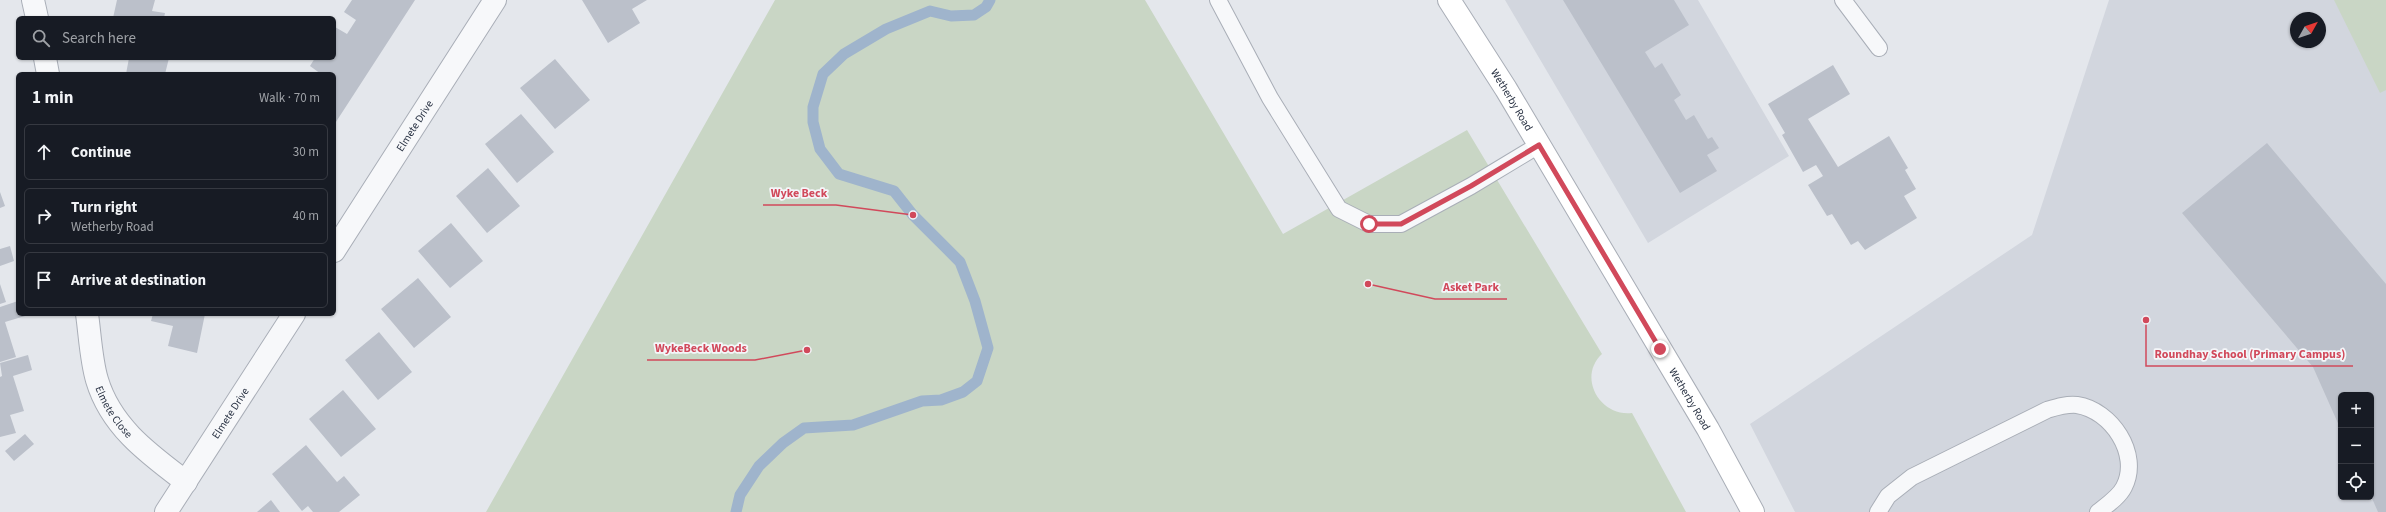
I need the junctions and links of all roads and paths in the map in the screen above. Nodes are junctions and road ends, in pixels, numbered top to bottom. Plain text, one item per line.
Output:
1 (33, 0) edge
2 (495, 0) edge
3 (1218, 0) edge
4 (1449, 0) edge
5 (1843, 0) edge
6 (37, 16) edge
7 (1879, 48) dead end
8 (45, 60) edge
9 (48, 72) edge
10 (1539, 145) junction
11 (336, 248) edge
12 (86, 316) edge
13 (293, 316) edge
14 (186, 482) junction
15 (166, 512) edge
16 (1754, 512) edge
17 (1878, 512) edge
18 (2098, 512) edge

1 - 6 street
2 - 11 street, Elmete Drive
3 - 10 lane
4 - 10 street, Wetherby Road
5 - 7 lane
8 - 9 street
10 - 16 street, Wetherby Road
12 - 14 street, Elmete Close
13 - 14 street, Elmete Drive
14 - 15 street, Elmete Drive
17 - 18 lane

